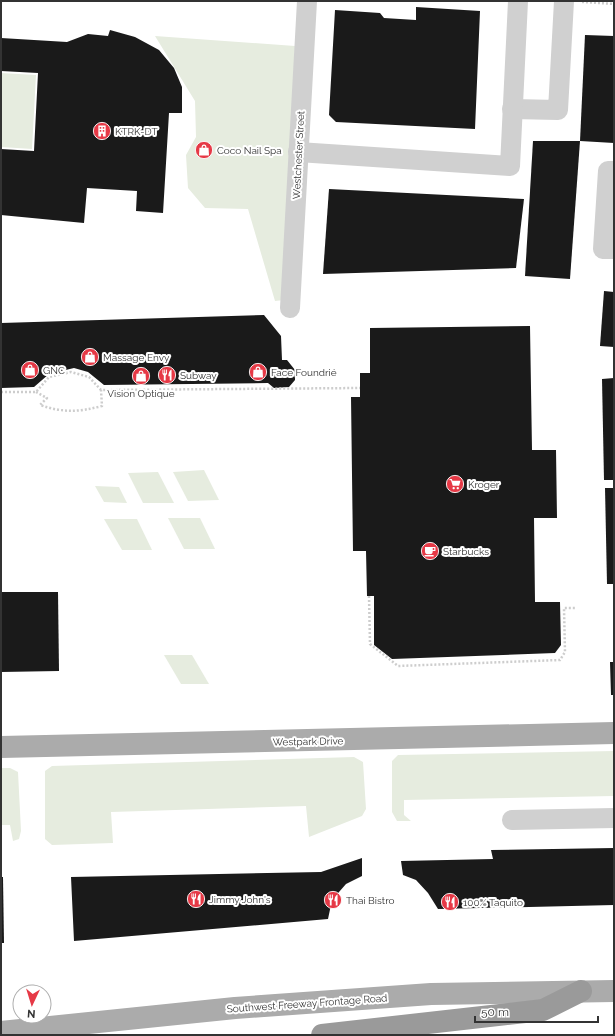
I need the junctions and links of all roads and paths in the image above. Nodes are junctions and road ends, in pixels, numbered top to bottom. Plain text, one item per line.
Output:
1 (307, 1) edge
2 (518, 1) edge
3 (573, 2) edge
4 (614, 4) edge
5 (512, 109) junction
6 (298, 152) junction
7 (614, 171) edge
8 (614, 249) edge
9 (290, 308) dead end
10 (360, 388) dead end
11 (101, 390) junction
12 (1, 392) edge
13 (36, 392) junction
14 (369, 596) dead end
15 (575, 608) dead end
16 (614, 733) edge
17 (1, 748) edge
18 (614, 818) edge
19 (512, 820) dead end
20 (581, 991) junction
21 (614, 991) edge
22 (1, 1032) edge
23 (322, 1035) edge

1 - 6 street, Westchester Street
2 - 5 street
3 - 4 path
3 - 5 street
5 - 6 street
6 - 9 street, Westchester Street
7 - 8 street
10 - 11 path
11 - 13 path
11 - 13 path
12 - 13 path
14 - 15 path
16 - 17 main road, Westpark Drive
18 - 19 street
20 - 21 main road, Southwest Freeway Frontage Road
20 - 22 main road, Southwest Freeway Frontage Road
20 - 23 highway

